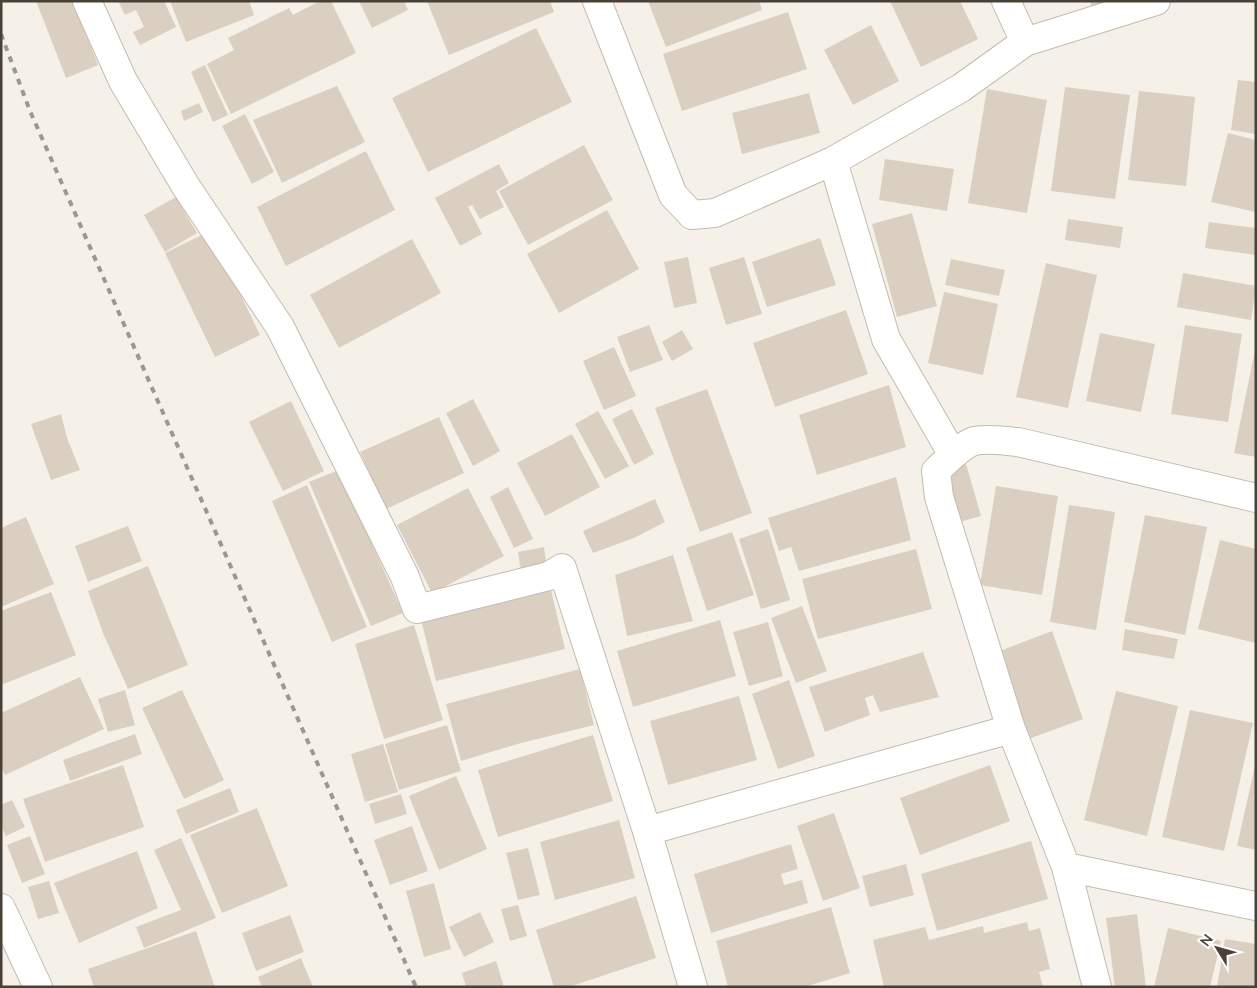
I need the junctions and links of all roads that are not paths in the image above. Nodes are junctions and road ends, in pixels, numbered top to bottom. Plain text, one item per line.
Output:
1 (88, 1) edge
2 (597, 1) edge
3 (1006, 1) edge
4 (1156, 1) edge
5 (1025, 42) junction
6 (833, 162) junction
7 (953, 455) junction
8 (1256, 498) edge
9 (1011, 729) junction
10 (647, 831) junction
11 (1066, 867) junction
12 (1256, 906) edge
13 (1, 908) edge
14 (38, 987) edge
15 (693, 987) edge
16 (1097, 987) edge

1 - 10 street
2 - 6 street
3 - 5 street
4 - 5 street
5 - 6 street
6 - 7 street
7 - 8 street
7 - 9 street
9 - 10 street
9 - 11 street
10 - 15 street
11 - 12 street
11 - 16 street
13 - 14 street

